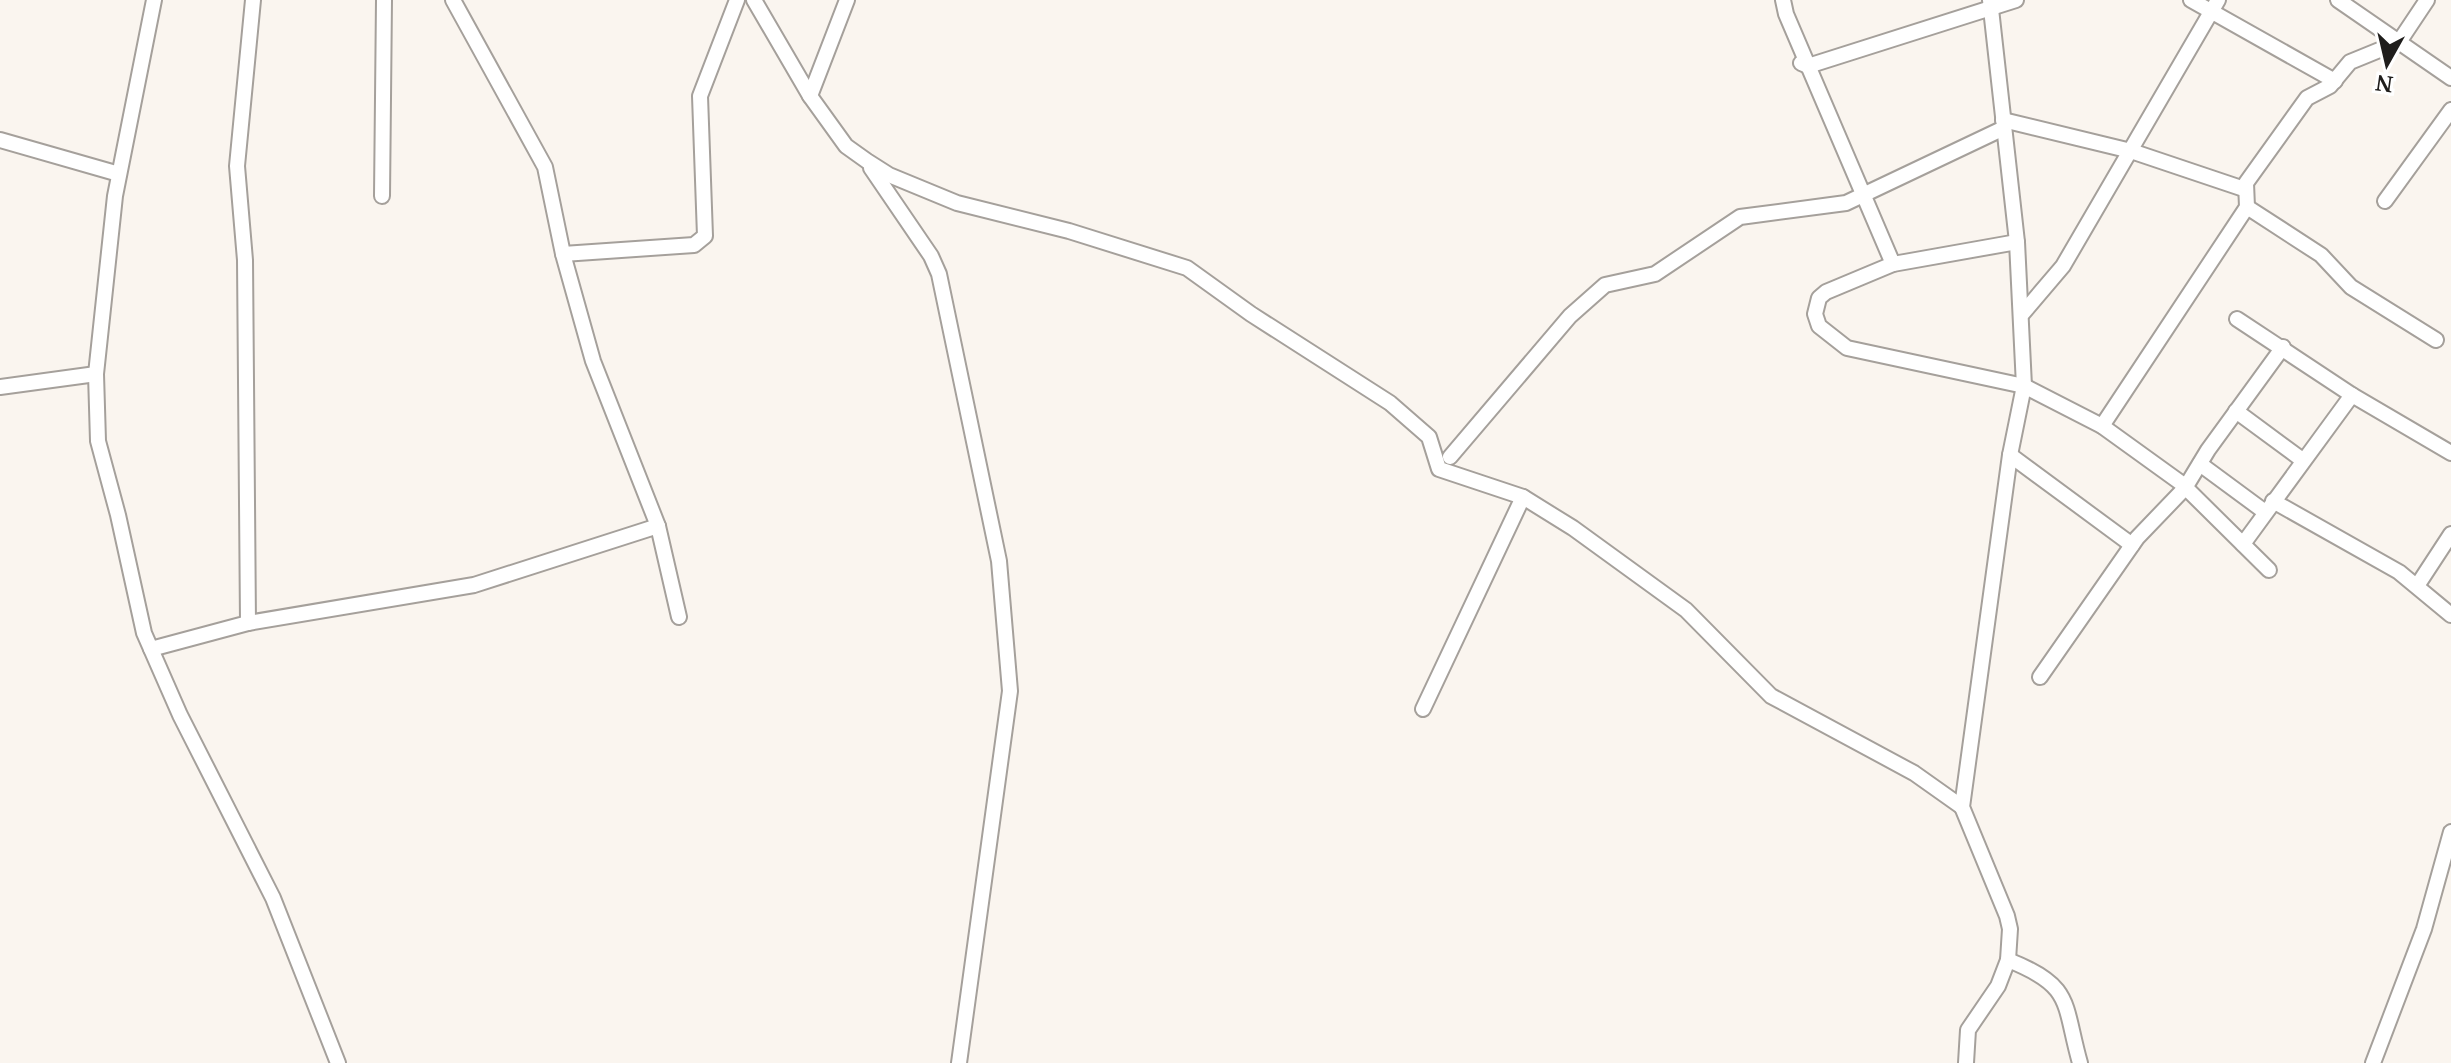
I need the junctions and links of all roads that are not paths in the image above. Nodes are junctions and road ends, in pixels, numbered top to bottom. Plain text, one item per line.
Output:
1 (154, 0) edge
2 (253, 0) edge
3 (384, 0) edge
4 (453, 0) edge
5 (737, 0) edge
6 (754, 0) edge
7 (847, 0) edge
8 (1783, 0) edge
9 (2016, 0) edge
10 (2191, 0) edge
11 (2338, 0) edge
12 (2427, 0) edge
13 (1990, 3) edge
14 (2214, 6) edge
15 (2399, 42) junction
16 (1804, 64) junction
17 (2451, 78) edge
18 (2335, 81) junction
19 (810, 96) junction
20 (2451, 110) edge
21 (2004, 124) junction
22 (0, 140) edge
23 (2131, 151) junction
24 (867, 161) junction
25 (119, 174) junction
26 (2244, 189) junction
27 (1863, 195) junction
28 (382, 196) dead end
29 (2385, 201) dead end
30 (2247, 207) junction
31 (2017, 242) junction
32 (563, 254) junction
33 (1893, 264) junction
34 (2023, 313) junction
35 (2237, 319) dead end
36 (2436, 340) dead end
37 (2283, 347) junction
38 (96, 374) junction
39 (2024, 386) junction
40 (0, 387) edge
41 (2352, 395) junction
42 (2236, 411) junction
43 (2102, 426) junction
44 (1429, 437) junction
45 (2451, 453) edge
46 (2010, 455) junction
47 (1450, 457) junction
48 (2301, 459) junction
49 (2200, 464) junction
50 (1473, 478) junction
51 (2185, 488) junction
52 (1523, 497) junction
53 (2269, 506) junction
54 (658, 526) junction
55 (2451, 534) edge
56 (2243, 544) junction
57 (2132, 545) junction
58 (2269, 570) dead end
59 (2417, 586) junction
60 (2451, 615) edge
61 (679, 617) dead end
62 (248, 623) junction
63 (151, 649) junction
64 (2040, 677) dead end
65 (1423, 709) dead end
66 (1962, 807) junction
67 (2451, 832) edge
68 (2008, 960) junction
69 (338, 1063) edge
70 (959, 1063) edge
71 (1966, 1063) edge
72 (2080, 1063) edge
73 (2373, 1063) edge

1 - 25 street
2 - 62 street
3 - 28 street
4 - 32 street
5 - 32 street
6 - 19 street
7 - 19 street
8 - 16 street
9 - 13 street
10 - 14 street
11 - 15 street
12 - 15 street
13 - 16 street
13 - 21 street
14 - 18 street
14 - 23 street
15 - 17 street
15 - 18 street
16 - 27 street
18 - 26 street
19 - 24 street
20 - 29 street
21 - 23 street
21 - 27 street
21 - 31 street
22 - 25 street
23 - 26 street
23 - 34 street
24 - 44 street
24 - 70 street
25 - 38 street
26 - 30 street
27 - 33 street
27 - 47 street
30 - 36 street
30 - 43 street
31 - 33 street
31 - 34 street
32 - 54 street
33 - 39 street
34 - 39 street
35 - 37 street
37 - 41 street
37 - 42 street
38 - 40 street
38 - 63 street
39 - 43 street
39 - 46 street
41 - 45 street
41 - 48 street
42 - 48 street
42 - 49 street
43 - 51 street
44 - 47 street
44 - 50 street
46 - 57 street
46 - 66 street
47 - 50 street
48 - 53 street
49 - 51 street
49 - 53 street
50 - 52 street
51 - 56 street
51 - 57 street
52 - 65 street
52 - 66 street
53 - 56 street
53 - 59 street
54 - 61 street
54 - 62 street
55 - 59 street
56 - 58 street
57 - 64 street
59 - 60 street
62 - 63 street
63 - 69 street
66 - 68 street
67 - 73 street
68 - 71 street
68 - 72 street

